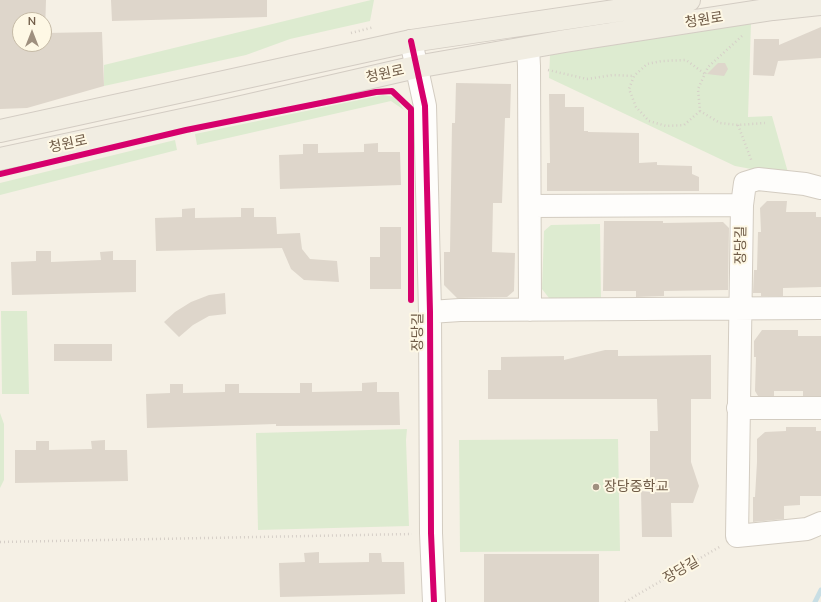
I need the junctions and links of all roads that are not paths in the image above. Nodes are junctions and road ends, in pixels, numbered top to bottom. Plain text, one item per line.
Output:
1 (689, 0) edge
2 (821, 4) edge
3 (411, 41) junction
4 (529, 57) junction
5 (416, 68) junction
6 (0, 131) edge
7 (0, 159) edge
8 (821, 188) edge
9 (742, 205) junction
10 (530, 206) junction
11 (740, 308) junction
12 (821, 308) edge
13 (530, 310) junction
14 (430, 312) junction
15 (738, 408) junction
16 (821, 408) edge
17 (821, 523) edge
18 (434, 602) edge

1 - 3 main road, 청원로
2 - 4 main road, 청원로
3 - 5 street, 장당길
3 - 6 main road, 청원로
4 - 5 main road, 청원로
4 - 10 street
5 - 7 main road, 청원로
5 - 14 street, 장당길
8 - 9 street, 장당길
9 - 10 street, 장당길
9 - 11 street, 장당길
10 - 13 street
11 - 12 street, 장당길
11 - 13 street, 장당길
11 - 15 street, 장당길
13 - 14 street, 장당길
14 - 18 street, 장당길
15 - 16 street
15 - 17 street, 장당길

